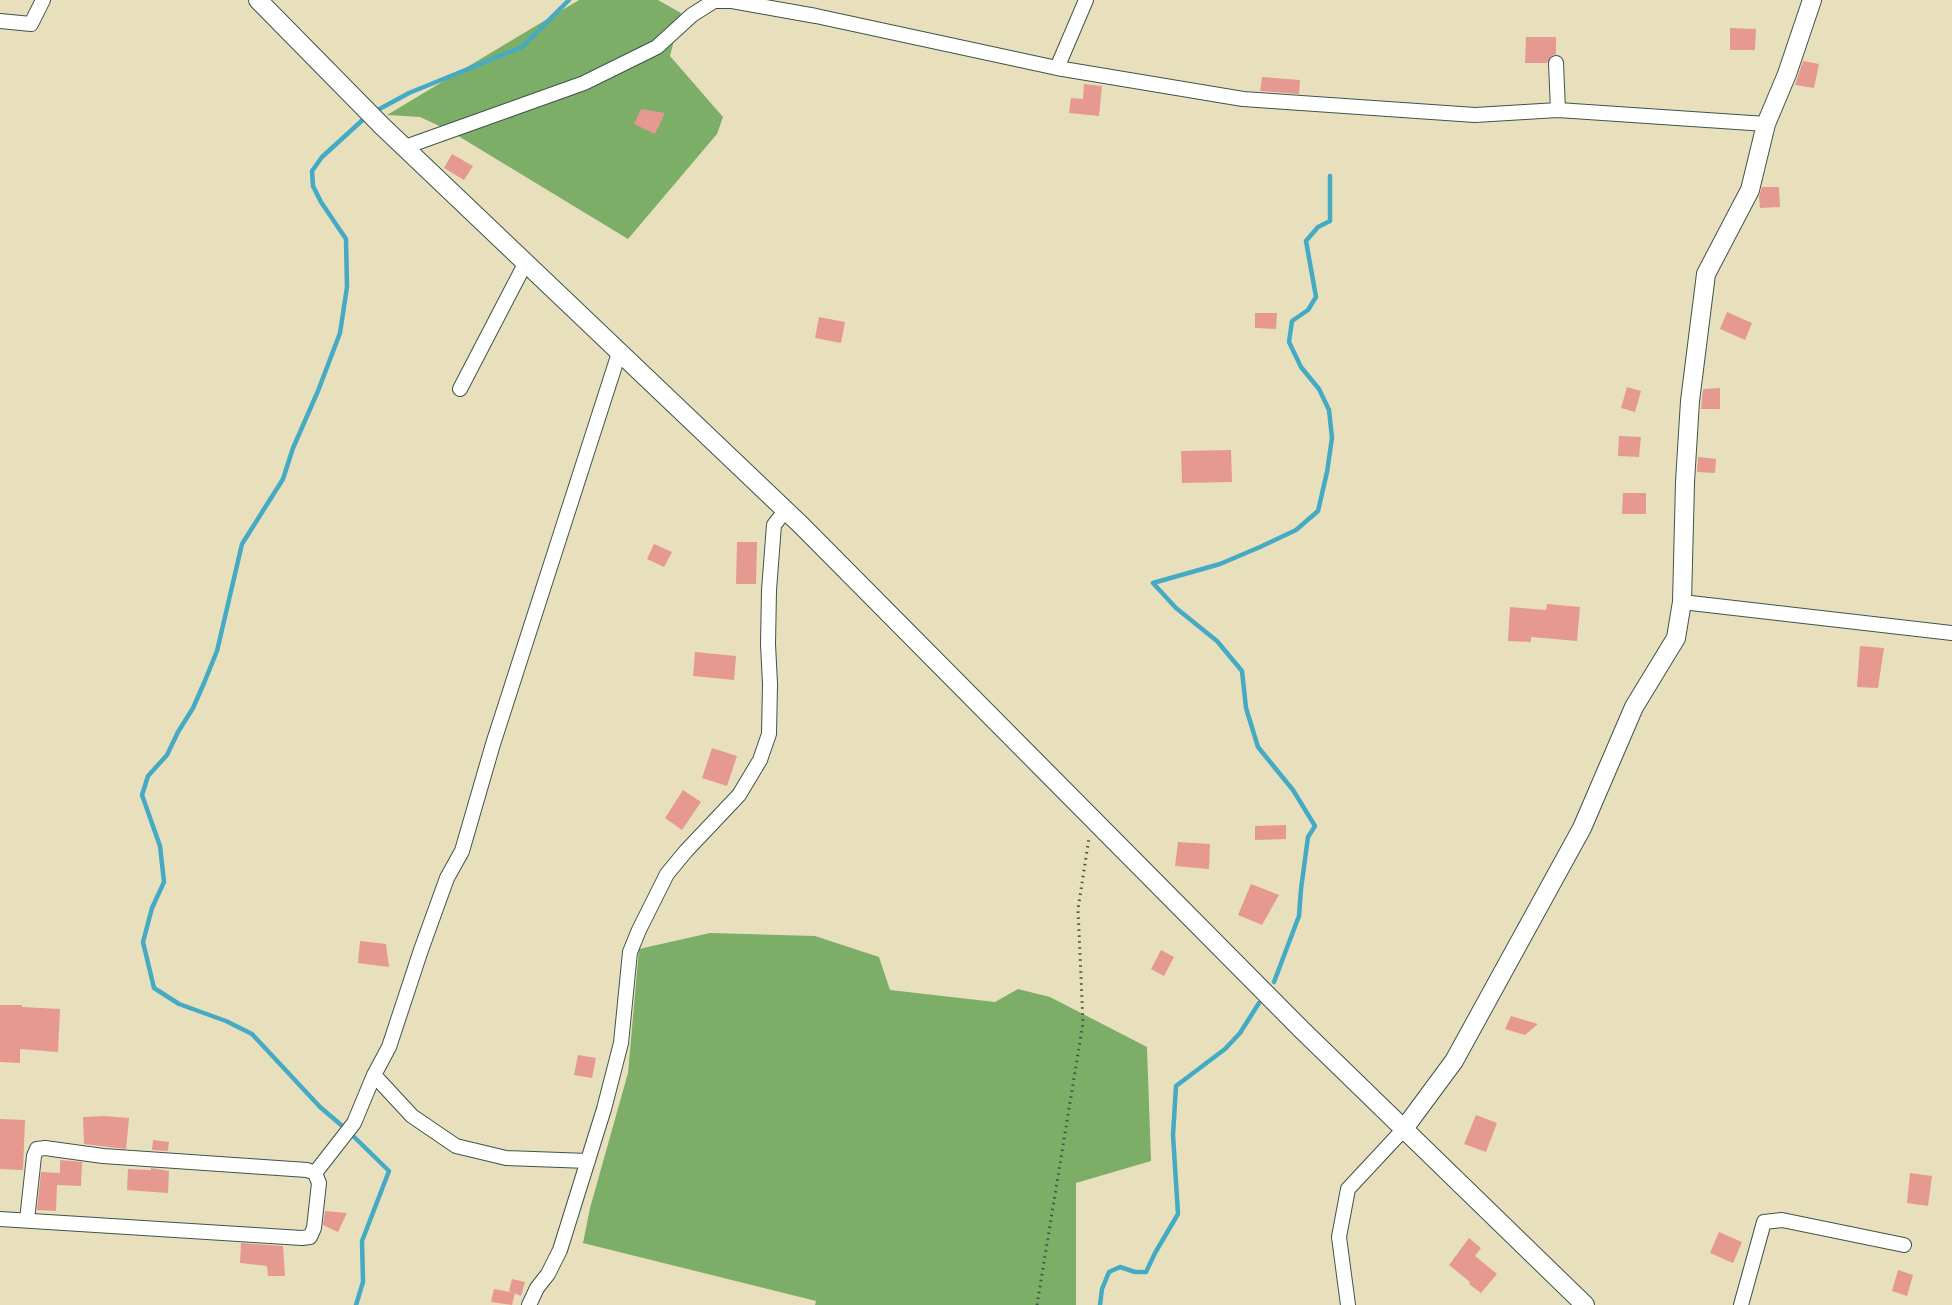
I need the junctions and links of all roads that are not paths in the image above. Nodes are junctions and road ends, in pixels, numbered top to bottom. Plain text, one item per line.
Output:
1 (43, 0) edge
2 (258, 0) edge
3 (1086, 0) edge
4 (1812, 0) edge
5 (0, 21) edge
6 (1556, 63) dead end
7 (1057, 68) junction
8 (1558, 110) junction
9 (1766, 124) junction
10 (405, 147) junction
11 (525, 264) junction
12 (619, 353) junction
13 (460, 390) dead end
14 (785, 511) junction
15 (1682, 602) junction
16 (1952, 633) edge
17 (374, 1075) junction
18 (1404, 1130) junction
19 (588, 1161) junction
20 (315, 1173) junction
21 (0, 1219) edge
22 (27, 1220) junction
23 (1904, 1245) dead end
24 (529, 1305) edge
25 (1348, 1305) edge
26 (1585, 1305) edge
27 (1741, 1305) edge

1 - 5 street
2 - 10 street
3 - 7 street
4 - 9 street
6 - 8 street
7 - 8 street
7 - 10 street
8 - 9 street
9 - 15 street
10 - 11 street
11 - 12 street
11 - 13 street
12 - 14 street
12 - 17 street
14 - 18 street
14 - 19 street
15 - 16 street
15 - 18 street
17 - 19 street
17 - 20 street
18 - 25 street
18 - 26 street
19 - 24 street
20 - 22 street
20 - 22 street
21 - 22 street
23 - 27 street

